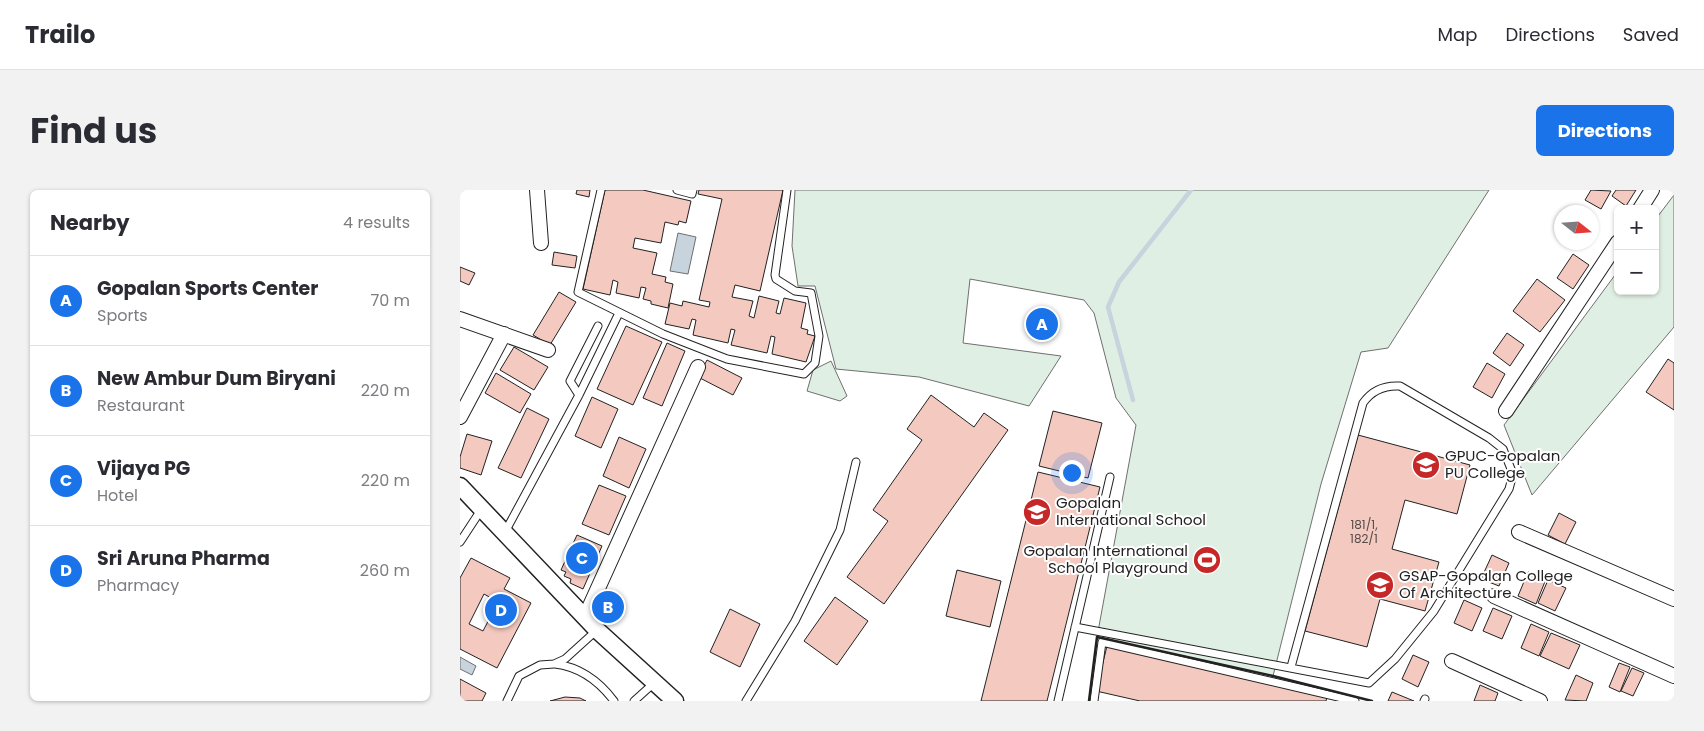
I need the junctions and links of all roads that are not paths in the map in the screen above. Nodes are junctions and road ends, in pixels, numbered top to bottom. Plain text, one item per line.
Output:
1 (537, 190) edge
2 (601, 190) edge
3 (677, 190) edge
4 (694, 190) edge
5 (787, 190) edge
6 (1652, 190) edge
7 (1643, 205) edge
8 (541, 243) dead end
9 (1614, 248) edge
10 (619, 313) junction
11 (460, 319) edge
12 (598, 326) dead end
13 (504, 334) junction
14 (548, 350) dead end
15 (698, 367) dead end
16 (580, 395) junction
17 (1506, 411) dead end
18 (460, 417) edge
19 (856, 462) dead end
20 (1110, 477) dead end
21 (460, 486) edge
22 (481, 510) junction
23 (1519, 532) dead end
24 (505, 533) junction
25 (460, 542) edge
26 (1494, 596) dead end
27 (1674, 599) edge
28 (585, 617) junction
29 (1076, 627) junction
30 (597, 630) junction
31 (1452, 662) dead end
32 (554, 664) junction
33 (1291, 667) junction
34 (1674, 676) edge
35 (654, 683) junction
36 (508, 701) edge
37 (614, 701) edge
38 (634, 701) edge
39 (675, 701) edge
40 (746, 701) edge
41 (1058, 701) edge
42 (1094, 701) edge
43 (1355, 701) edge
44 (1540, 701) edge

1 - 8 street
2 - 10 lane
3 - 4 lane
5 - 10 lane
6 - 7 street
9 - 17 street
10 - 16 lane
11 - 13 street
12 - 16 lane
13 - 14 street
13 - 18 street
15 - 28 street
16 - 24 lane
19 - 40 lane
20 - 29 lane
21 - 22 street
22 - 24 street
22 - 25 lane
23 - 27 street
24 - 28 street
26 - 34 street
28 - 30 street
29 - 33 lane
29 - 41 lane
30 - 32 lane
30 - 35 street
31 - 44 street
32 - 36 lane
32 - 37 lane
33 - 33 lane
35 - 38 lane
35 - 39 street
42 - 43 lane

